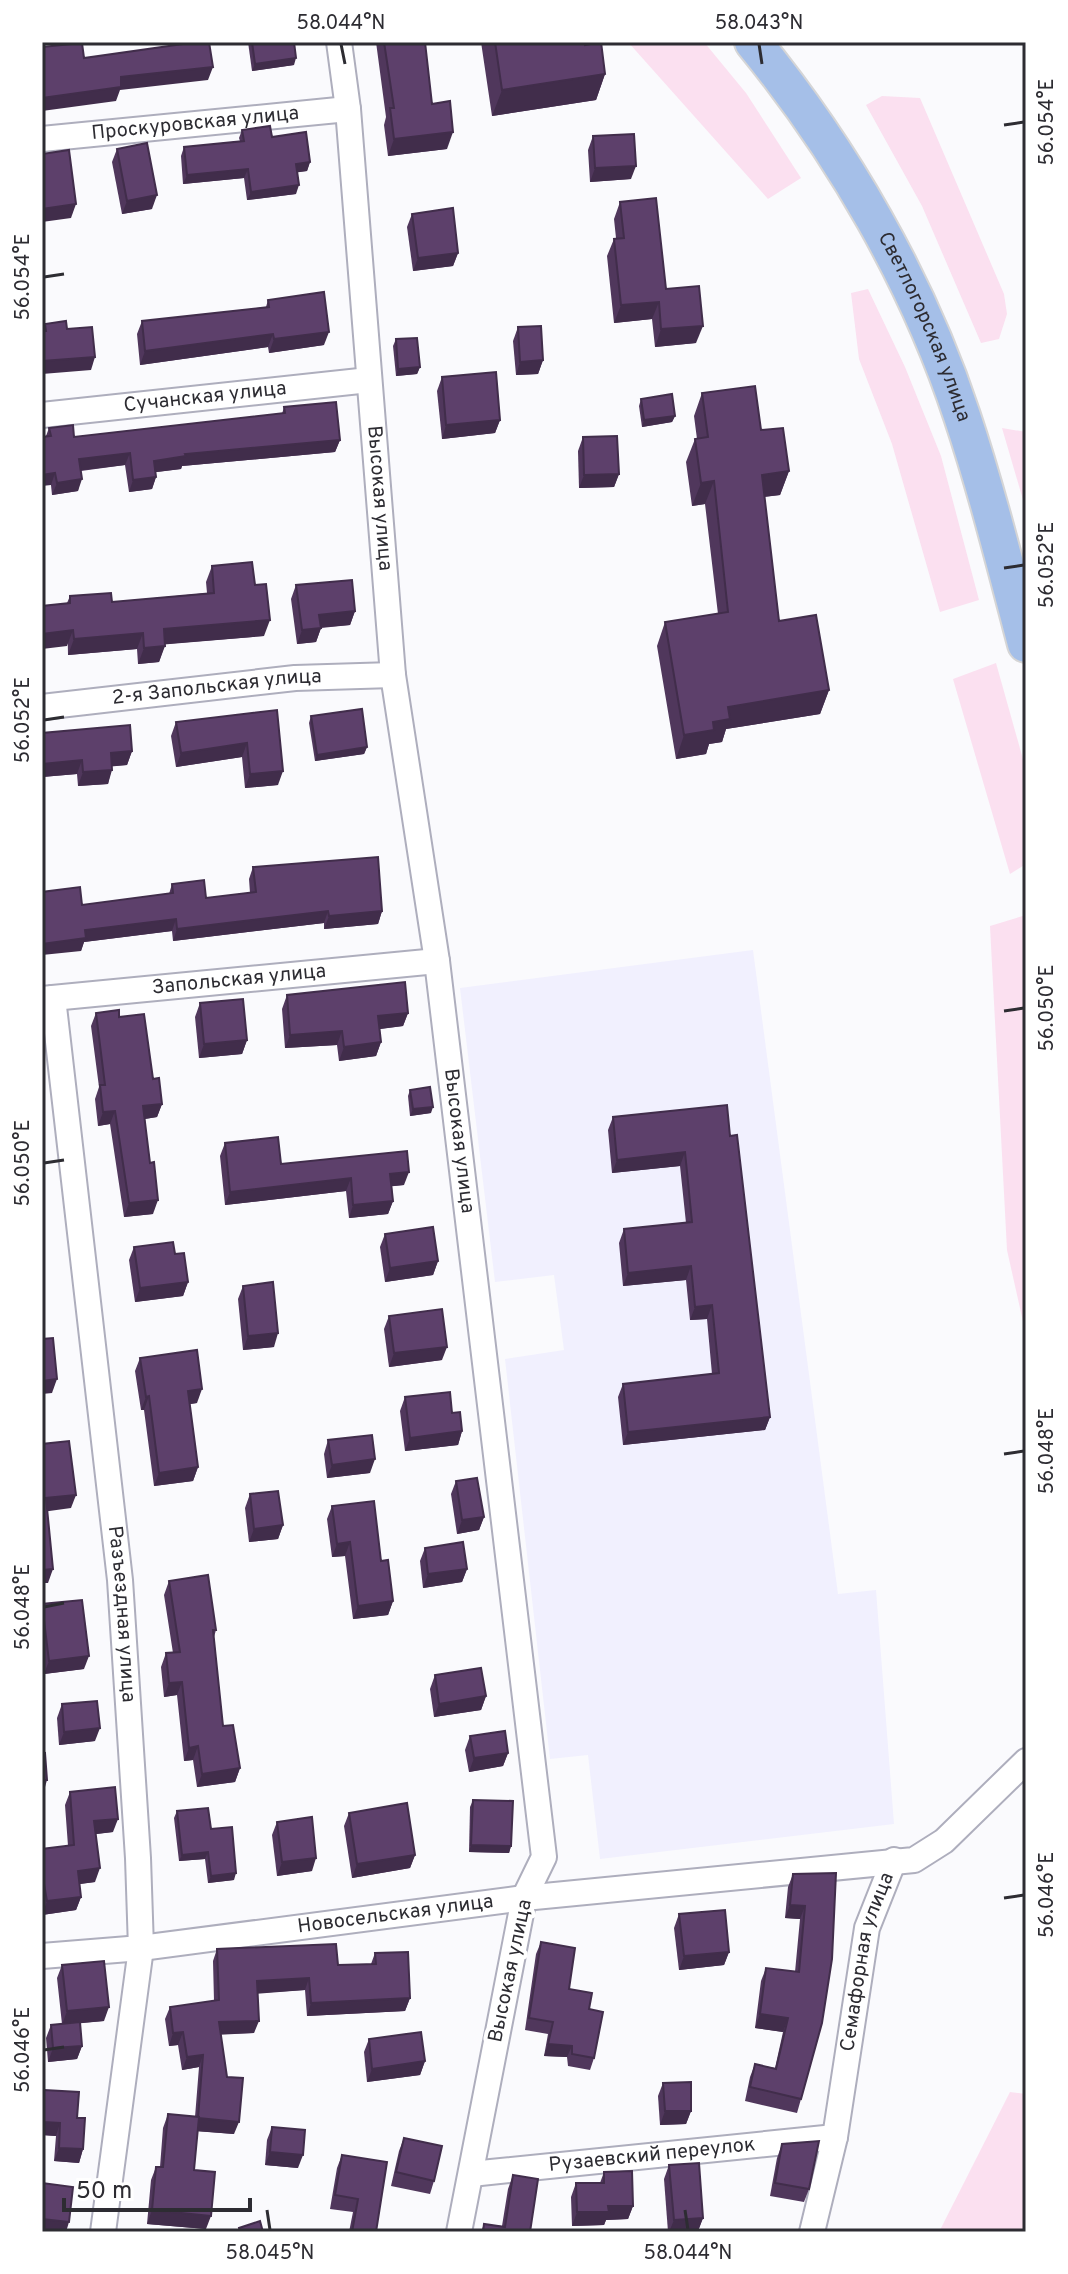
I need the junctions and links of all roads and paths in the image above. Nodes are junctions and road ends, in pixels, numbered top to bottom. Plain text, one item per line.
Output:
1 (339, 42) edge
2 (753, 42) edge
3 (348, 109) junction
4 (42, 139) edge
5 (369, 380) junction
6 (42, 415) edge
7 (1026, 644) edge
8 (393, 675) junction
9 (42, 707) edge
10 (437, 961) junction
11 (47, 999) edge
12 (1026, 1761) edge
13 (894, 1860) junction
14 (524, 1898) junction
15 (141, 1948) junction
16 (42, 1956) edge
17 (835, 2137) junction
18 (471, 2174) junction
19 (103, 2232) edge
20 (459, 2232) edge
21 (812, 2232) edge

1 - 3 street, Высокая улица
2 - 7 main road, Светлогорская улица
3 - 4 street, Проскуровская улица
3 - 5 street, Высокая улица
5 - 6 street, Сучанская улица
5 - 8 street, Высокая улица
8 - 9 street, 2-я Запольская улица
8 - 10 street, Высокая улица
10 - 11 street, Запольская улица
10 - 14 street, Высокая улица
11 - 15 street, Разъездная улица
12 - 13 street, Семафорная улица
13 - 14 street, Новосельская улица
13 - 17 street, Семафорная улица
14 - 15 street, Новосельская улица
14 - 18 street, Высокая улица
15 - 16 street, Новосельская улица
15 - 19 street, Разъездная улица
17 - 18 street, Рузаевский переулок
17 - 21 street, Семафорная улица
18 - 20 street, Высокая улица

